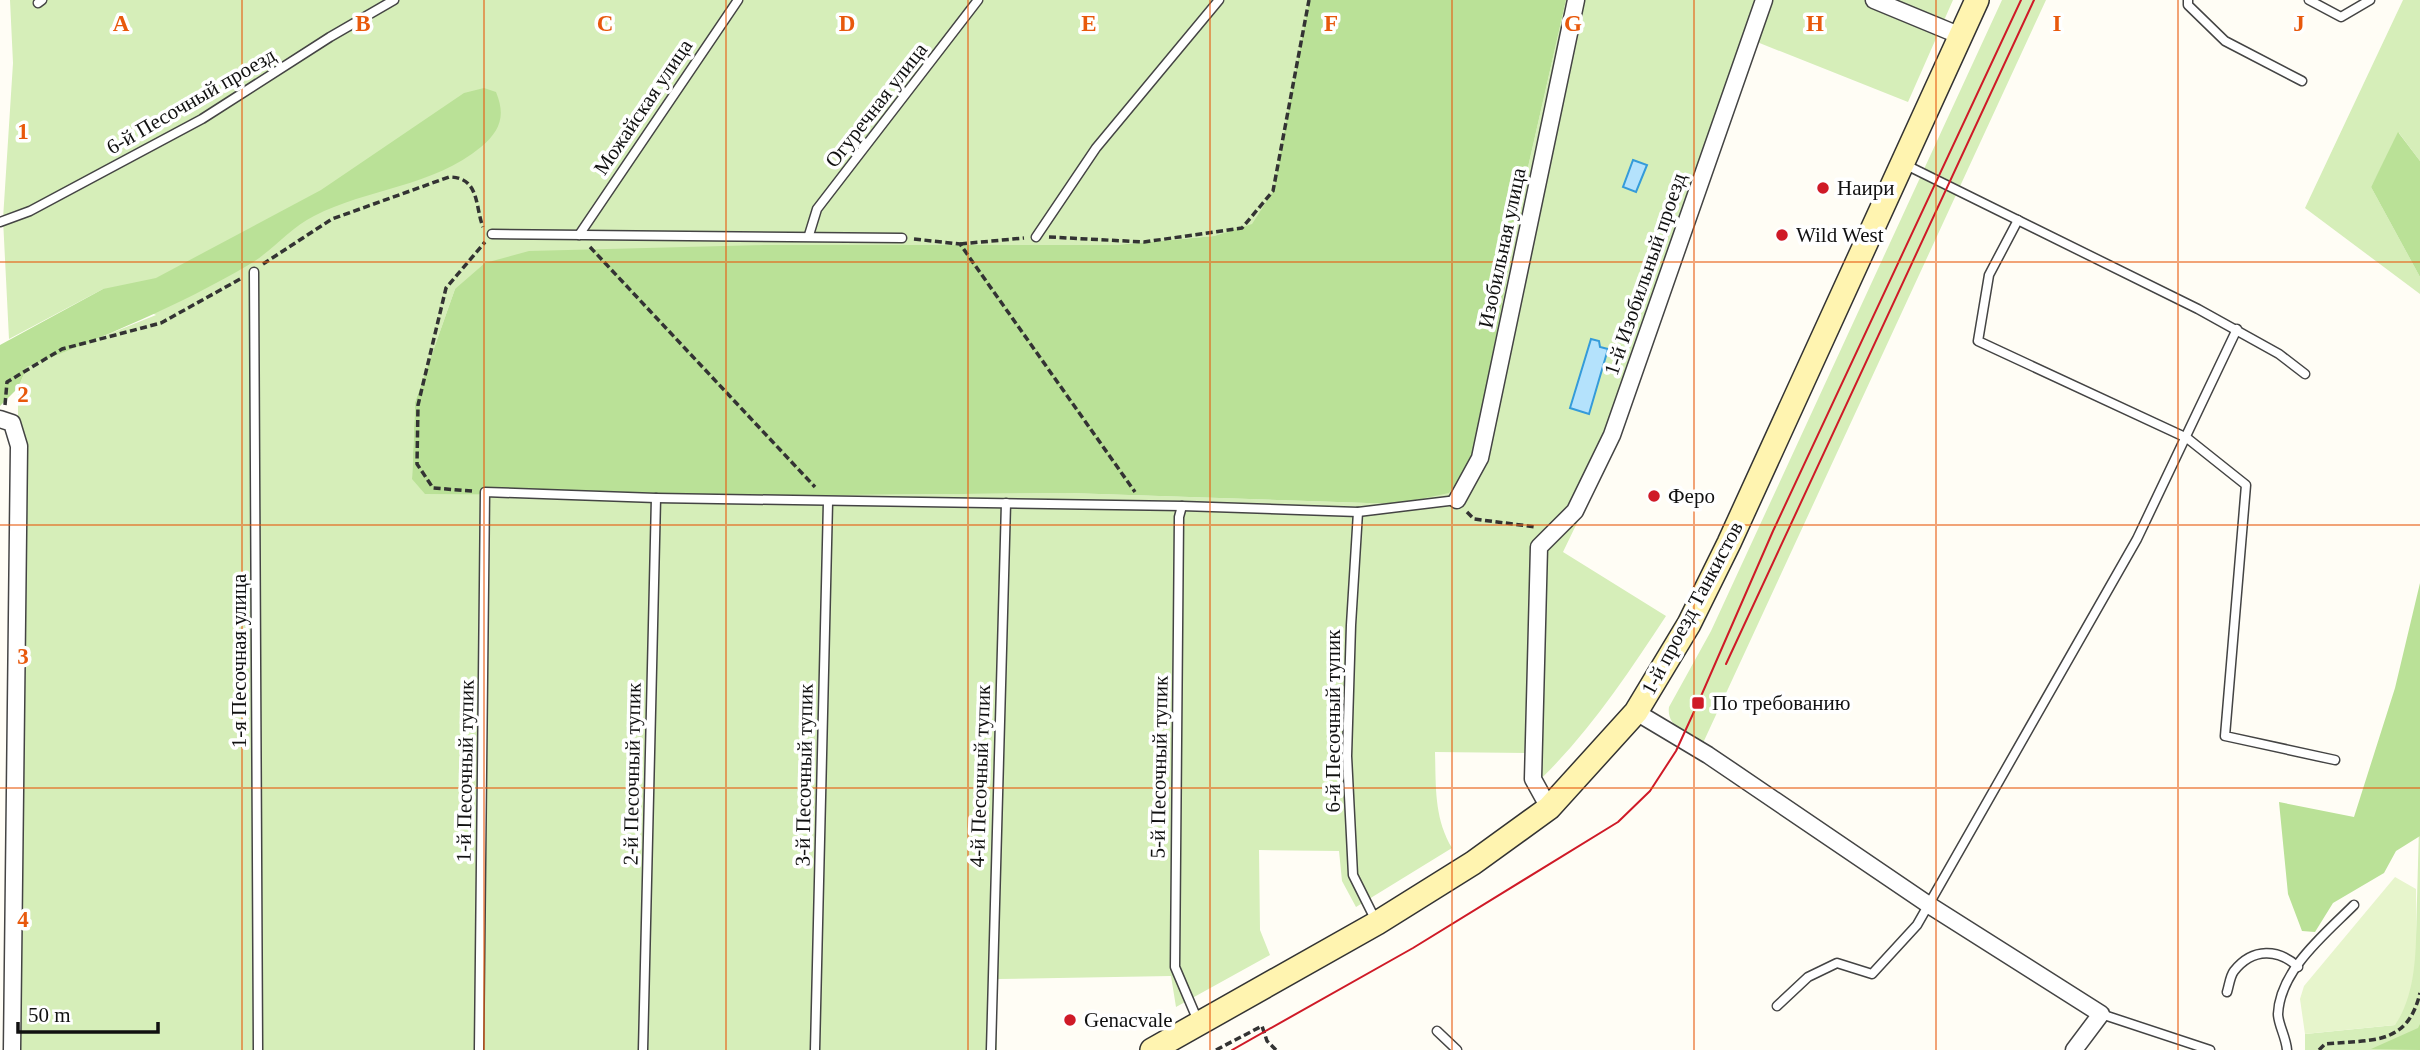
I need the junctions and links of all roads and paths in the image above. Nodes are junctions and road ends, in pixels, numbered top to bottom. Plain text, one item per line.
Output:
1 (394, 0) edge
2 (738, 0) edge
3 (978, 0) edge
4 (1219, 0) edge
5 (1309, 0) edge
6 (1576, 0) edge
7 (1763, 0) edge
8 (1874, 0) edge
9 (1977, 0) edge
10 (2188, 0) edge
11 (2309, 0) edge
12 (2370, 0) edge
13 (1961, 36) junction
14 (2302, 81) dead end
15 (1902, 163) junction
16 (2018, 220) junction
17 (0, 222) edge
18 (492, 234) junction
19 (579, 235) junction
20 (808, 235) junction
21 (1036, 237) junction
22 (902, 238) joint
23 (960, 244) junction
24 (254, 272) junction
25 (2237, 329) junction
26 (2305, 374) dead end
27 (1, 418) edge
28 (2187, 438) junction
29 (485, 492) junction
30 (1138, 495) dead end
31 (656, 498) junction
32 (1457, 500) junction
33 (828, 502) junction
34 (1006, 503) junction
35 (1182, 506) junction
36 (1358, 512) junction
37 (1545, 541) junction
38 (1636, 712) junction
39 (2336, 760) dead end
40 (1549, 808) junction
41 (1929, 905) junction
42 (2354, 905) dead end
43 (1377, 923) junction
44 (2298, 967) junction
45 (2227, 992) dead end
46 (2420, 993) edge
47 (1777, 1006) dead end
48 (2101, 1014) junction
49 (1199, 1023) junction
50 (1437, 1031) dead end
51 (12, 1050) edge
52 (258, 1050) edge
53 (479, 1050) edge
54 (643, 1050) edge
55 (815, 1050) edge
56 (991, 1050) edge
57 (1152, 1050) edge
58 (1216, 1050) edge
59 (1276, 1050) edge
60 (1457, 1050) edge
61 (2074, 1050) edge
62 (2210, 1050) edge
63 (2287, 1050) edge
64 (2319, 1050) edge

1 - 17 lane, 6-й Песочный проезд
2 - 19 lane, Можайская улица
3 - 20 lane, Огуречная улица
4 - 21 lane
5 - 21 path
6 - 32 street, Изобильная улица
7 - 37 street, 1-й Изобильный проезд
8 - 13 street
9 - 13 main road, 1-й проезд Танкистов
10 - 14 lane
11 - 12 lane
13 - 15 main road, 1-й проезд Танкистов
15 - 16 lane
15 - 38 main road, 1-й проезд Танкистов
16 - 25 lane
16 - 28 lane
18 - 19 lane
18 - 24 path
18 - 29 path
19 - 20 lane
19 - 33 path
20 - 22 lane
21 - 23 path
22 - 23 path
23 - 30 path
24 - 27 path
24 - 52 lane, 1-я Песочная улица
25 - 26 lane
25 - 28 lane
27 - 51 street
28 - 39 lane
28 - 41 lane
29 - 31 lane
29 - 53 lane, 1-й Песочный тупик
31 - 33 lane
31 - 54 lane, 2-й Песочный тупик
32 - 36 lane
32 - 37 path
33 - 34 lane
33 - 55 lane, 3-й Песочный тупик
34 - 35 lane
34 - 56 lane, 4-й Песочный тупик
35 - 36 lane
35 - 49 lane, 5-й Песочный тупик
36 - 43 lane, 6-й Песочный тупик
37 - 40 street
38 - 40 main road, 1-й проезд Танкистов
38 - 41 street
40 - 43 main road, 1-й проезд Танкистов
41 - 47 lane
41 - 48 street
42 - 44 lane
43 - 49 main road, 1-й проезд Танкистов
44 - 45 lane
44 - 63 lane
46 - 64 path
48 - 61 street
48 - 62 lane
49 - 57 main road, 1-й проезд Танкистов
50 - 60 lane
58 - 59 path

